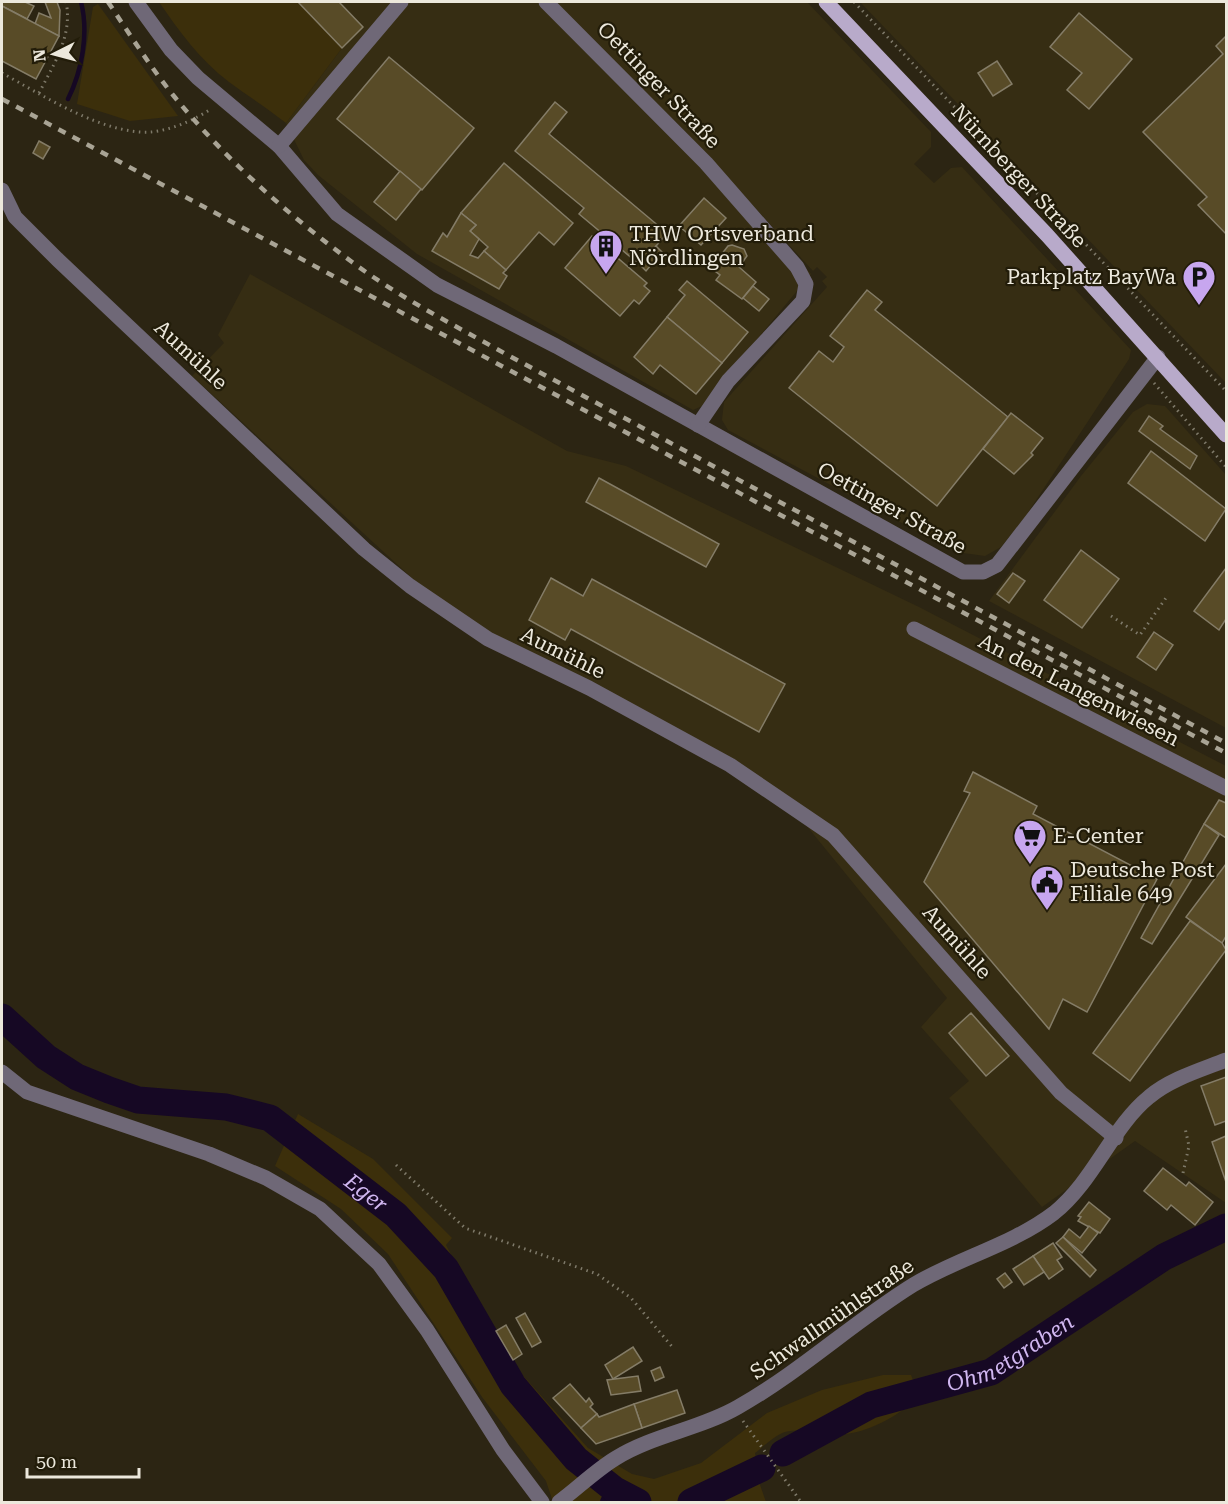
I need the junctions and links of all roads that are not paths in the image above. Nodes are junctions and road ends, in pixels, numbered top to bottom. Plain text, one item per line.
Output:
1 (136, 2) edge
2 (401, 2) edge
3 (546, 2) edge
4 (826, 2) edge
5 (279, 146) junction
6 (2, 190) edge
7 (1158, 357) junction
8 (698, 425) junction
9 (1227, 435) edge
10 (914, 629) dead end
11 (1227, 788) edge
12 (1227, 1060) edge
13 (2, 1072) edge
14 (1116, 1138) junction
15 (562, 1500) edge
16 (542, 1503) edge

1 - 5 street, Oettinger Straße
2 - 5 street
3 - 8 street, Oettinger Straße
4 - 7 main road, Nürnberger Straße
5 - 8 street, Oettinger Straße
6 - 14 street, Aumühle
7 - 8 street, Oettinger Straße
7 - 9 main road, Nürnberger Straße
10 - 11 street, An den Langenwiesen
12 - 14 street, Schwallmühlstraße
13 - 16 street
14 - 15 street, Schwallmühlstraße

